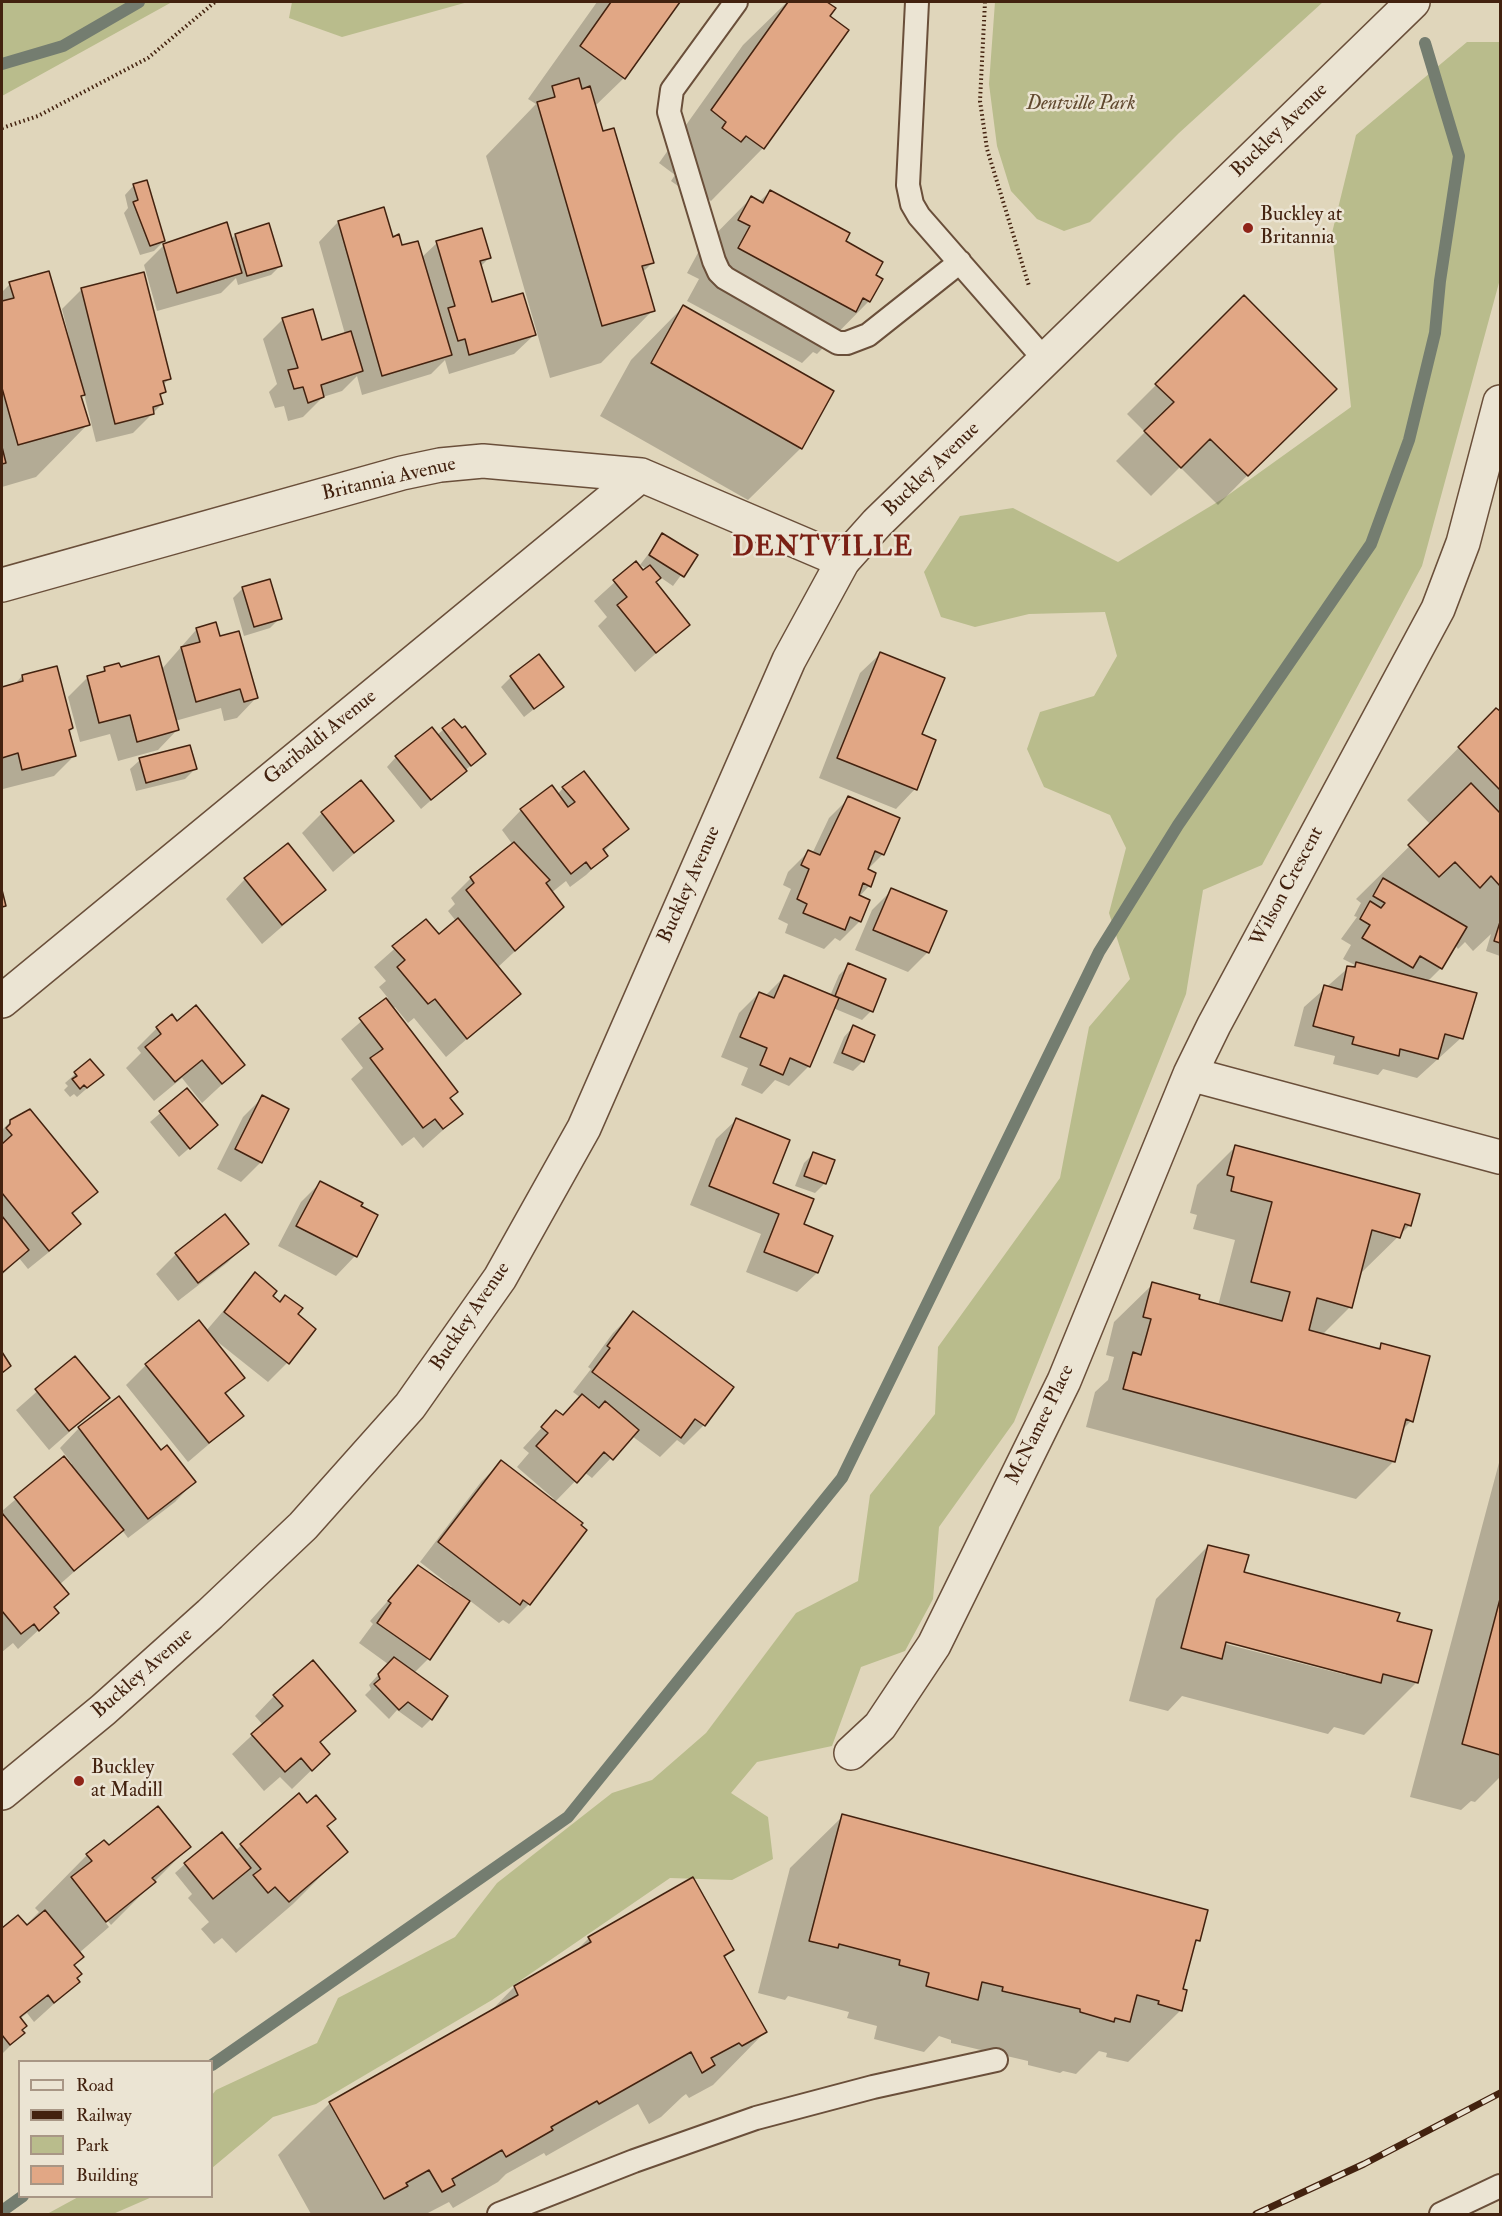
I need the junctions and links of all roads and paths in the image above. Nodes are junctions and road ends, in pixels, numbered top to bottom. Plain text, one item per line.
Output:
1 (215, 2) edge
2 (736, 2) edge
3 (916, 2) edge
4 (985, 2) edge
5 (1413, 2) edge
6 (2, 128) edge
7 (960, 262) junction
8 (1029, 286) dead end
9 (1045, 360) junction
10 (1500, 402) edge
11 (641, 475) junction
12 (843, 561) junction
13 (2, 585) edge
14 (2, 1001) edge
15 (1190, 1074) junction
16 (1500, 1157) edge
17 (851, 1754) dead end
18 (2, 1793) edge
19 (996, 2060) dead end
20 (1500, 2186) edge
21 (499, 2214) edge
22 (1442, 2214) edge

1 - 6 path
2 - 7 lane
3 - 7 lane
4 - 8 path
5 - 9 street, Buckley Avenue
7 - 9 lane
9 - 12 street, Buckley Avenue
10 - 15 street, Wilson Crescent
11 - 12 street, Britannia Avenue
11 - 13 street, Britannia Avenue
11 - 14 street, Garibaldi Avenue
12 - 18 street, Buckley Avenue
15 - 16 street
15 - 17 street, McNamee Place
19 - 21 lane
20 - 22 lane

